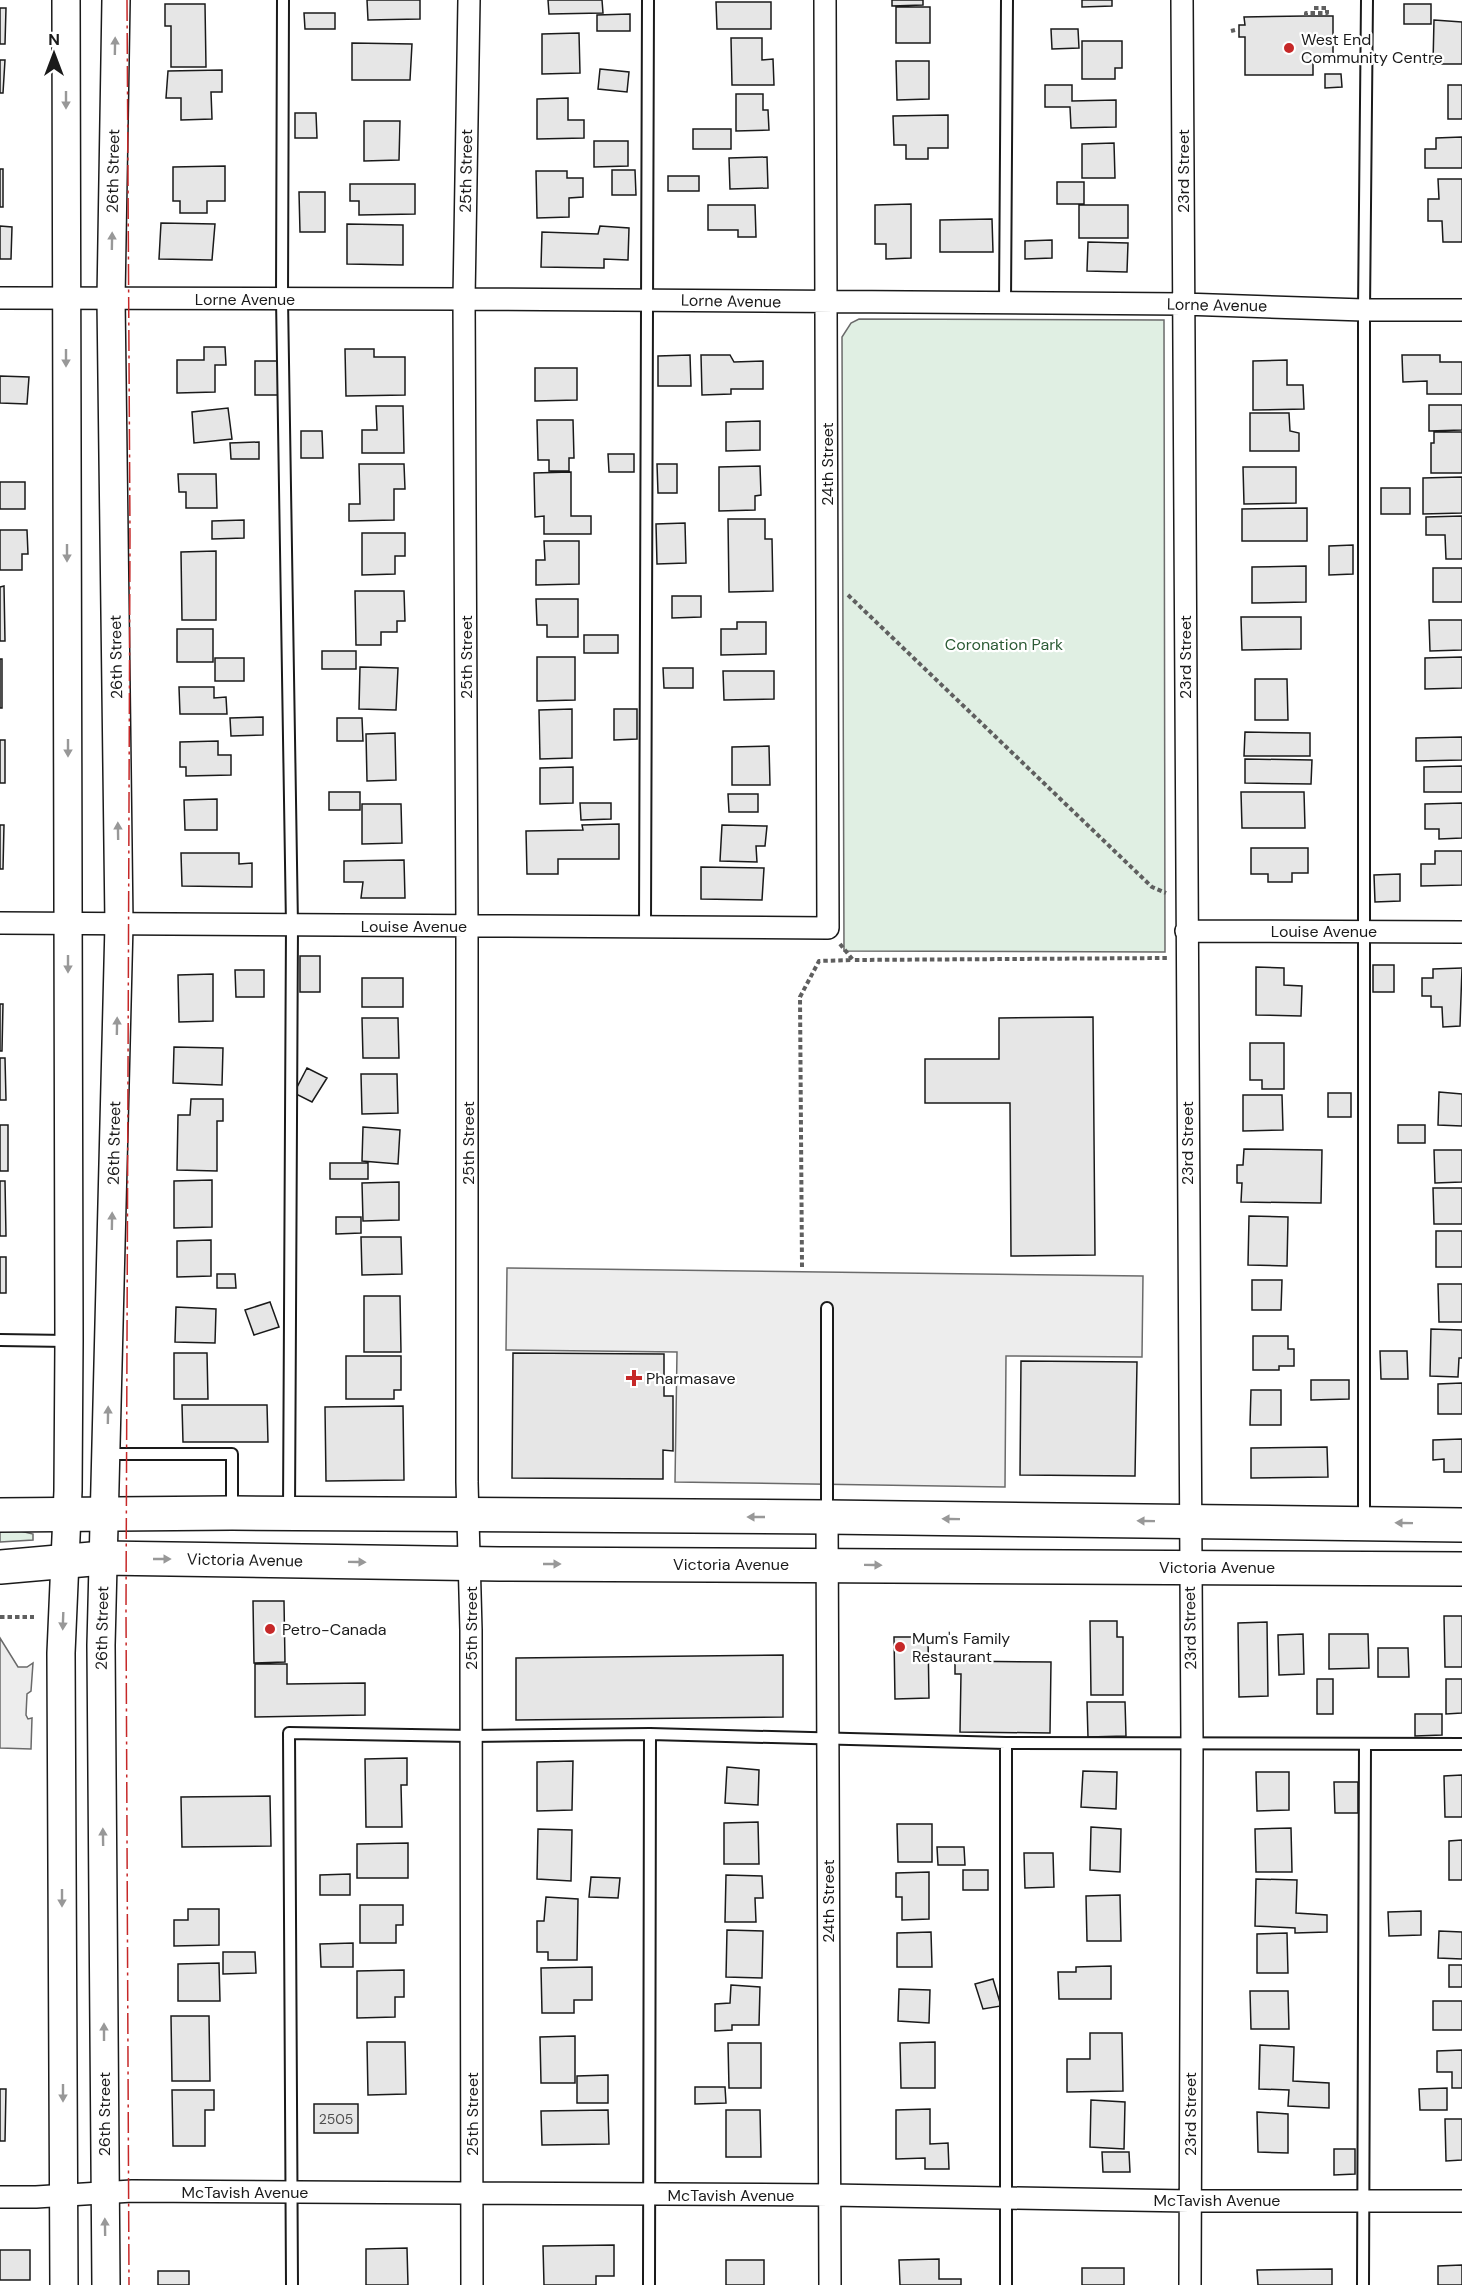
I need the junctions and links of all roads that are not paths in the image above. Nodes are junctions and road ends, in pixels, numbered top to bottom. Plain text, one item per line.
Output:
1 (66, 0) edge
2 (116, 0) edge
3 (283, 0) edge
4 (469, 0) edge
5 (648, 0) edge
6 (825, 0) edge
7 (1007, 0) edge
8 (1182, 0) edge
9 (1367, 0) edge
10 (0, 298) edge
11 (66, 299) junction
12 (111, 299) junction
13 (282, 299) junction
14 (464, 299) junction
15 (646, 300) junction
16 (827, 302) junction
17 (1005, 303) junction
18 (1183, 304) junction
19 (1364, 309) junction
20 (1462, 310) edge
21 (0, 923) edge
22 (68, 923) junction
23 (119, 924) junction
24 (292, 925) junction
25 (467, 926) junction
26 (645, 927) junction
27 (828, 928) joint
28 (1186, 931) junction
29 (1366, 931) junction
30 (1462, 932) edge
31 (827, 1308) dead end
32 (0, 1340) edge
33 (69, 1341) junction
34 (107, 1454) junction
35 (232, 1514) junction
36 (289, 1514) junction
37 (0, 1515) edge
38 (67, 1515) junction
39 (104, 1516) junction
40 (468, 1516) junction
41 (827, 1517) junction
42 (1189, 1522) junction
43 (1364, 1523) junction
44 (1462, 1525) edge
45 (104, 1558) junction
46 (65, 1562) junction
47 (470, 1563) junction
48 (827, 1564) junction
49 (0, 1567) edge
50 (1190, 1567) junction
51 (1462, 1569) edge
52 (102, 1732) junction
53 (61, 1734) junction
54 (650, 1734) junction
55 (471, 1736) junction
56 (828, 1738) junction
57 (1006, 1743) junction
58 (1192, 1743) junction
59 (1365, 1744) junction
60 (1462, 1744) edge
61 (291, 2192) junction
62 (104, 2193) junction
63 (472, 2194) junction
64 (649, 2194) junction
65 (830, 2195) junction
66 (64, 2196) junction
67 (0, 2197) edge
68 (1006, 2198) junction
69 (1189, 2201) junction
70 (1362, 2201) junction
71 (1462, 2201) edge
72 (64, 2285) edge
73 (106, 2285) edge
74 (292, 2285) edge
75 (472, 2285) edge
76 (649, 2285) edge
77 (830, 2285) edge
78 (1006, 2285) edge
79 (1190, 2285) edge
80 (1363, 2285) edge

1 -> 11 street
12 -> 2 street, 26th Street
3 - 13 lane
4 - 14 street, 25th Street
5 - 15 lane
6 - 16 street, 24th Street
7 - 17 lane
8 - 18 street, 23rd Street
9 - 19 lane
10 - 11 street, Lorne Avenue
11 - 12 street, Lorne Avenue
11 -> 22 street
12 - 13 street, Lorne Avenue
23 -> 12 street, 26th Street
13 - 14 street, Lorne Avenue
13 - 24 lane
14 - 15 street, Lorne Avenue
14 - 25 street, 25th Street
15 - 16 street, Lorne Avenue
15 - 26 lane
16 - 17 street, Lorne Avenue
16 - 27 street, 24th Street
17 - 18 street, Lorne Avenue
18 - 19 street, Lorne Avenue
18 - 28 street, 23rd Street
19 - 20 street, Lorne Avenue
19 - 29 lane
21 - 22 street, Louise Avenue
22 - 23 street, Louise Avenue
22 -> 33 street
23 - 24 street, Louise Avenue
34 -> 23 street, 26th Street
24 - 25 street, Louise Avenue
24 - 36 lane
25 - 26 street, Louise Avenue
25 - 40 street, 25th Street
26 - 27 street, Louise Avenue
28 - 29 street, Louise Avenue
28 - 42 street, 23rd Street
29 - 30 street, Louise Avenue
29 - 43 lane
31 - 41 lane
32 - 33 lane
33 - 38 street
34 - 35 lane
34 - 39 street, 26th Street
35 - 36 main road
35 - 39 main road
36 - 40 main road
37 - 38 main road
38 - 39 main road
38 - 46 street
39 - 45 street, 26th Street
41 -> 40 main road
40 - 47 street, 25th Street
42 -> 41 main road
41 - 48 street, 24th Street
42 - 43 main road
42 - 50 street, 23rd Street
44 -> 43 main road
45 - 46 main road, Victoria Avenue
45 -> 47 main road, Victoria Avenue
45 - 52 street, 26th Street
46 - 49 main road, Victoria Avenue
46 -> 53 street
47 -> 48 main road, Victoria Avenue
47 - 55 street, 25th Street
48 -> 50 main road, Victoria Avenue
48 - 56 street, 24th Street
50 - 51 main road, Victoria Avenue
50 - 58 street, 23rd Street
52 - 53 street
62 -> 52 street, 26th Street
53 -> 66 street
54 - 55 lane
54 - 56 lane
54 - 64 lane
55 - 61 lane
55 - 63 street, 25th Street
56 - 57 lane
56 - 65 street, 24th Street
57 - 58 lane
57 - 68 lane
58 - 59 lane
58 - 69 street, 23rd Street
59 - 60 lane
59 - 70 lane
61 - 62 street, McTavish Avenue
61 - 63 street, McTavish Avenue
61 - 74 lane
62 - 66 street, McTavish Avenue
73 -> 62 street, 26th Street
63 - 64 street, McTavish Avenue
63 - 75 street, 25th Street
64 - 65 street, McTavish Avenue
64 - 76 lane
65 - 68 street, McTavish Avenue
65 - 77 street, 24th Street
66 - 67 street, McTavish Avenue
66 - 72 street
68 - 69 street, McTavish Avenue
68 - 78 lane
69 - 70 street, McTavish Avenue
69 - 79 street, 23rd Street
70 - 71 street, McTavish Avenue
70 - 80 lane

